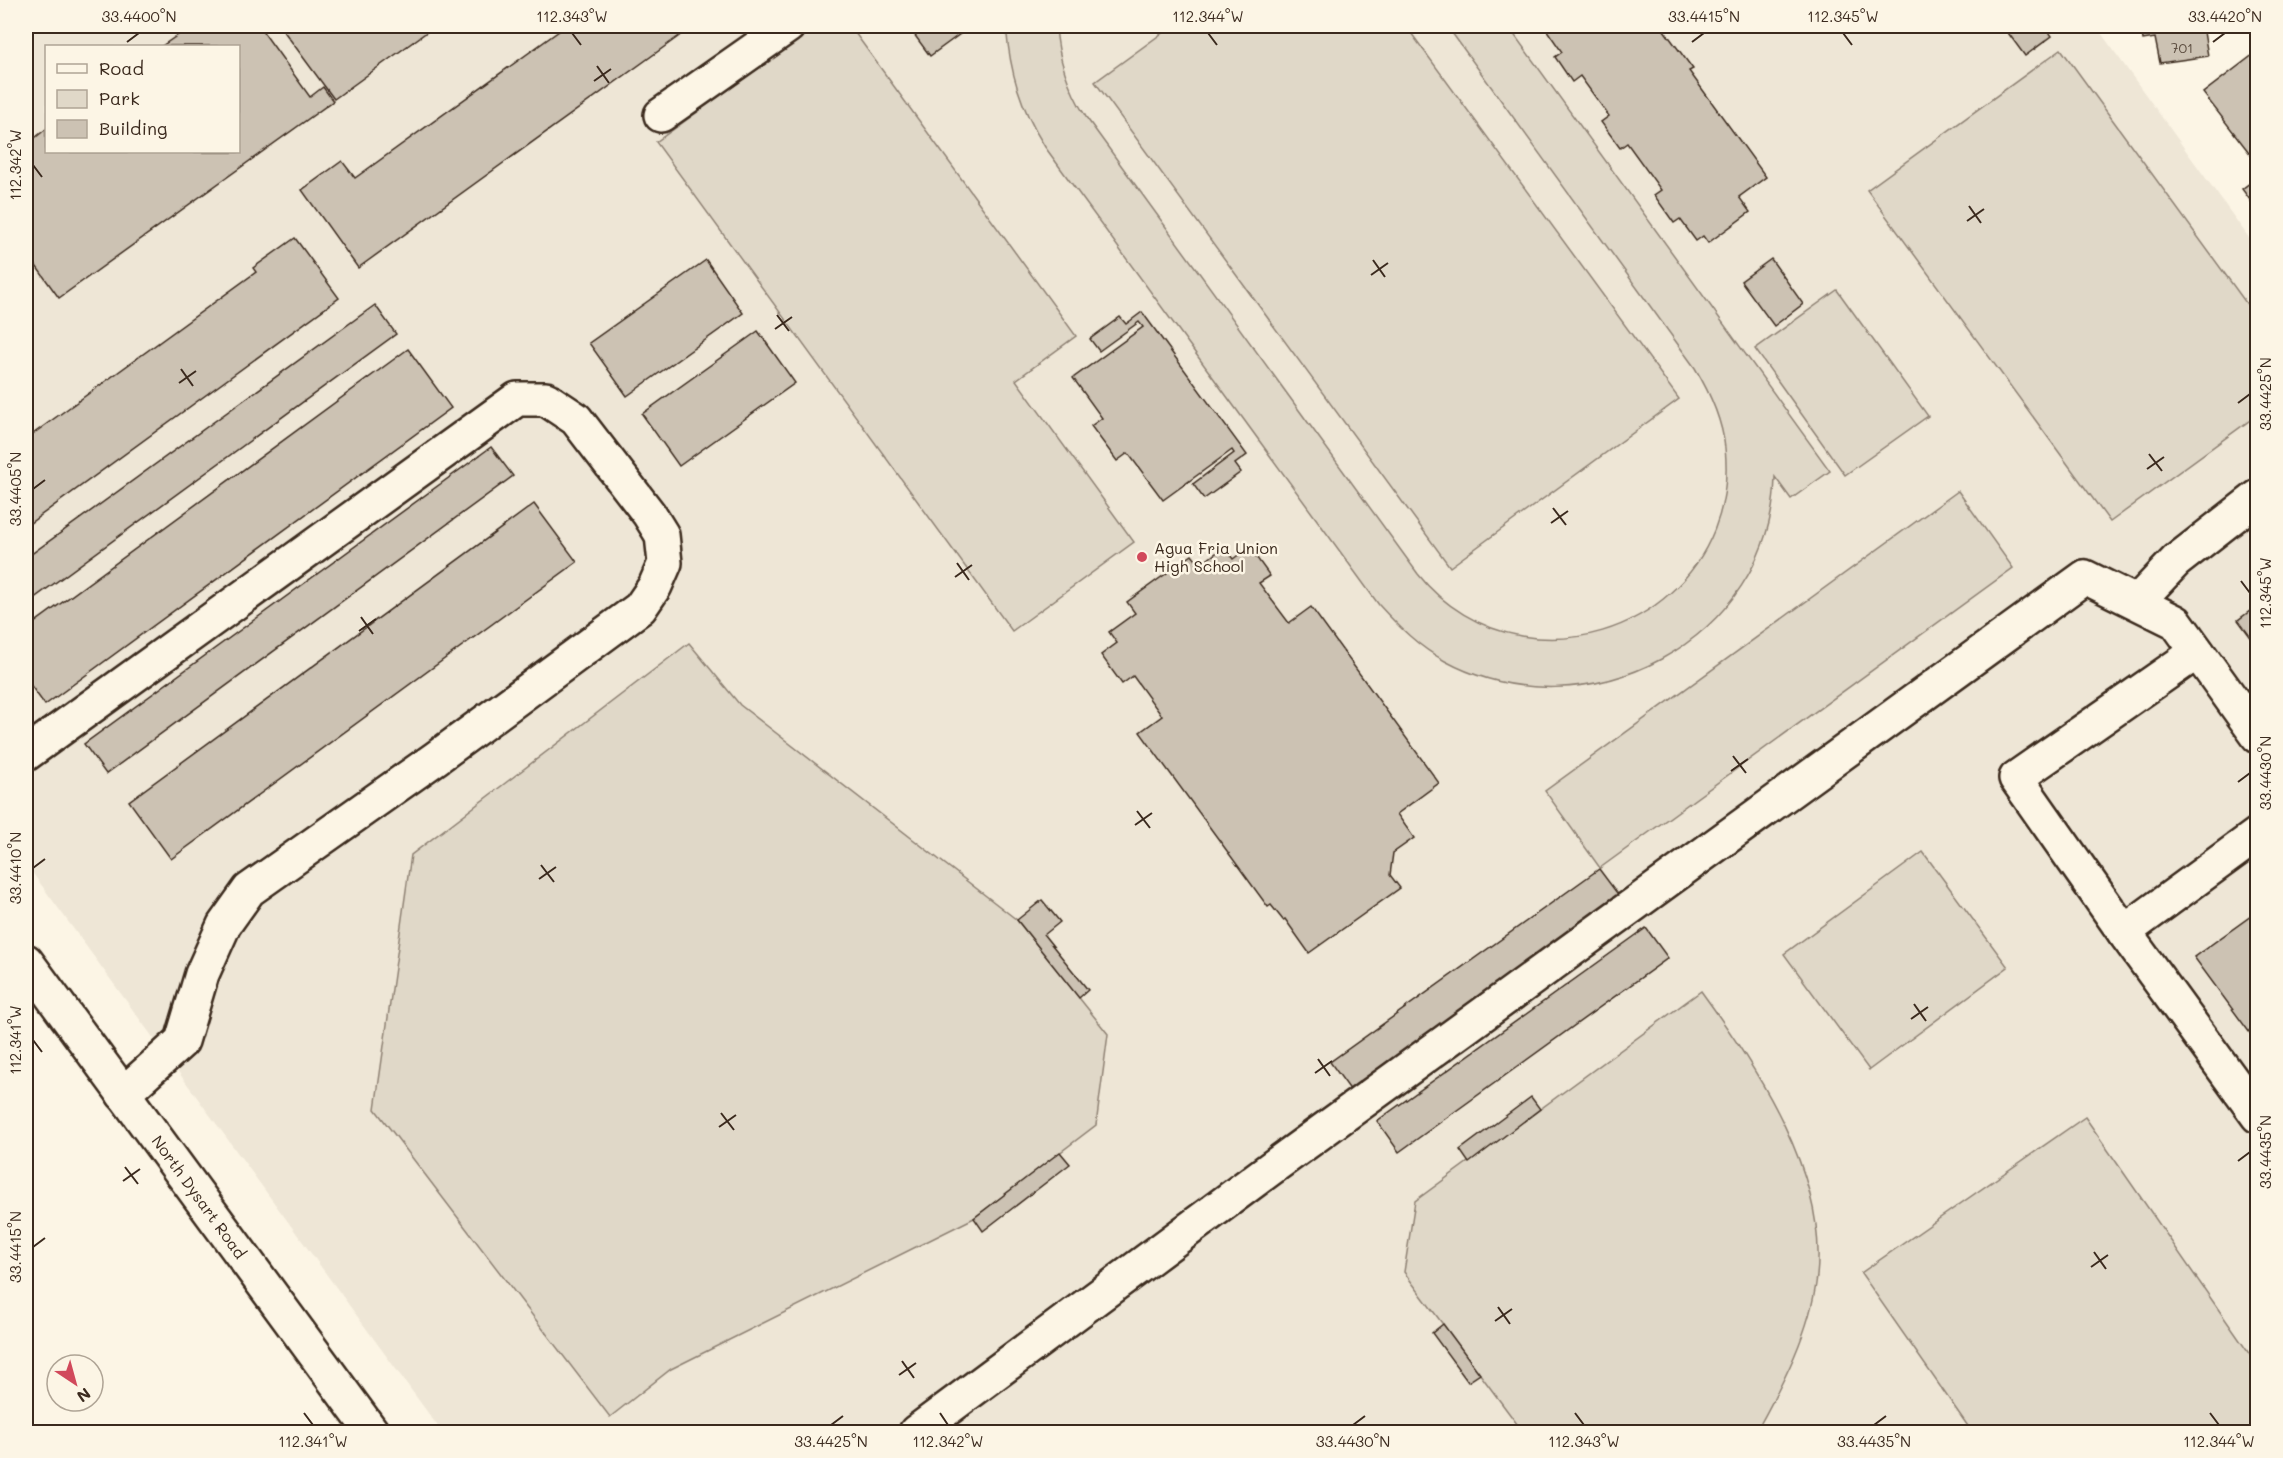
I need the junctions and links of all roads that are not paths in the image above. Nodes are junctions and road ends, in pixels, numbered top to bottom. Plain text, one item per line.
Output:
1 (788, 26) edge
2 (661, 115) dead end
3 (2258, 497) edge
4 (2138, 602) junction
5 (2197, 652) junction
6 (2258, 736) edge
7 (26, 754) edge
8 (2258, 834) edge
9 (2124, 932) junction
10 (26, 961) edge
11 (123, 1094) junction
12 (2258, 1116) edge
13 (372, 1432) edge
14 (916, 1432) edge

1 - 2 main road
3 - 4 main road
4 - 5 main road
4 - 14 main road
5 - 6 main road
5 - 9 main road
7 - 11 main road
8 - 9 main road
9 - 12 main road
10 - 11 main road, North Dysart Road
11 - 13 main road, North Dysart Road

